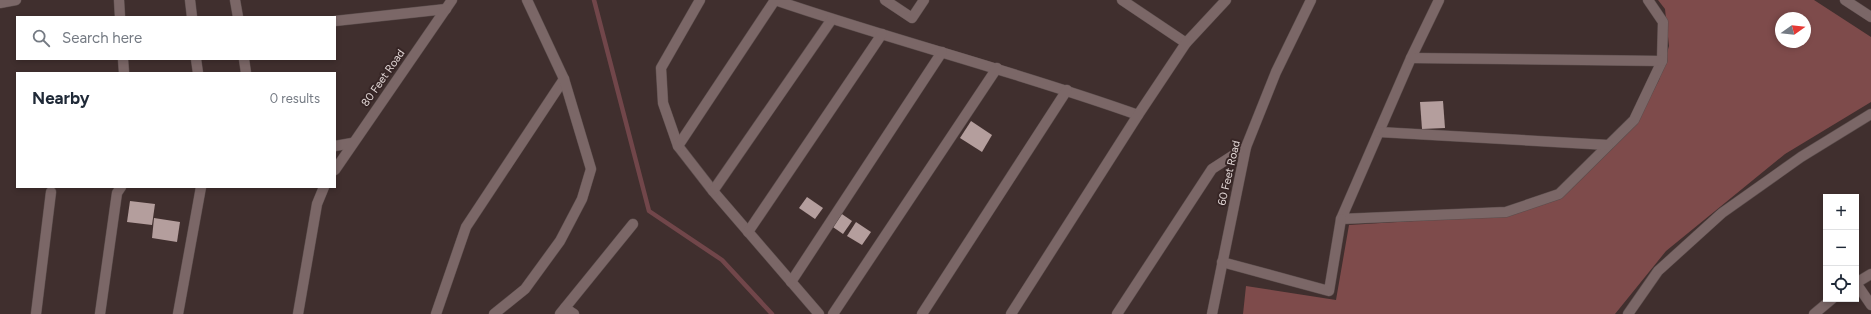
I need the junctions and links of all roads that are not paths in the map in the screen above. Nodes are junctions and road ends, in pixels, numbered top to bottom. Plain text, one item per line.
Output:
1 (16, 0) edge
2 (119, 0) edge
3 (190, 0) edge
4 (235, 0) edge
5 (452, 0) edge
6 (527, 0) edge
7 (700, 0) edge
8 (775, 0) edge
9 (885, 0) edge
10 (924, 0) edge
11 (1122, 0) edge
12 (1226, 0) edge
13 (1311, 0) edge
14 (1439, 0) edge
15 (1648, 0) edge
16 (1845, 0) edge
17 (0, 2) edge
18 (446, 9) junction
19 (120, 16) edge
20 (192, 16) edge
21 (238, 16) edge
22 (1871, 17) edge
23 (832, 19) junction
24 (336, 21) edge
25 (882, 34) junction
26 (1186, 43) junction
27 (942, 52) junction
28 (1411, 58) junction
29 (123, 60) edge
30 (196, 60) edge
31 (244, 60) edge
32 (1662, 61) junction
33 (997, 68) junction
34 (124, 72) edge
35 (198, 72) edge
36 (246, 72) edge
37 (564, 78) junction
38 (1067, 90) junction
39 (1871, 114) edge
40 (1138, 115) junction
41 (1379, 132) junction
42 (352, 144) junction
43 (1608, 145) junction
44 (336, 146) edge
45 (678, 146) junction
46 (1246, 147) junction
47 (336, 168) edge
48 (120, 188) edge
49 (201, 188) edge
50 (324, 188) edge
51 (712, 191) junction
52 (51, 192) dead end
53 (1340, 219) junction
54 (634, 224) dead end
55 (748, 232) junction
56 (1222, 262) junction
57 (1871, 274) edge
58 (1859, 281) edge
59 (791, 282) junction
60 (1859, 287) edge
61 (1828, 302) edge
62 (1871, 305) edge
63 (562, 311) edge
64 (36, 314) edge
65 (100, 314) edge
66 (178, 314) edge
67 (298, 314) edge
68 (436, 314) edge
69 (494, 314) edge
70 (574, 314) edge
71 (819, 314) edge
72 (833, 314) edge
73 (922, 314) edge
74 (1011, 314) edge
75 (1117, 314) edge
76 (1212, 314) edge
77 (1628, 314) edge
78 (1814, 314) edge

1 - 17 street
2 - 19 street
3 - 20 street
4 - 21 street
5 - 18 street, 80 Feet Road
6 - 37 street
7 - 45 street
8 - 23 street
8 - 45 street
9 - 10 street
11 - 26 street
12 - 26 street
13 - 46 street, 60 Feet Road
14 - 28 street
15 - 32 street
16 - 22 street
18 - 24 street
18 - 42 street, 80 Feet Road
23 - 25 street
23 - 51 street
25 - 27 street
25 - 55 street
26 - 40 street
27 - 33 street
27 - 59 street
28 - 32 street
28 - 41 street
29 - 34 street
30 - 35 street
31 - 36 street
32 - 43 street
33 - 38 street
33 - 72 street
37 - 68 street
37 - 69 street
38 - 40 street
38 - 73 street
39 - 77 street
40 - 74 street
41 - 43 street
41 - 53 street
42 - 44 street
42 - 47 street, 80 Feet Road
43 - 53 street
45 - 51 street
46 - 56 street, 60 Feet Road
46 - 75 street
48 - 65 street
49 - 66 street
50 - 67 street
51 - 55 street
52 - 64 street
53 - 56 street
54 - 63 street
55 - 59 street
56 - 76 street, 60 Feet Road
57 - 58 street
59 - 71 street
60 - 62 street
61 - 78 street
63 - 70 street

